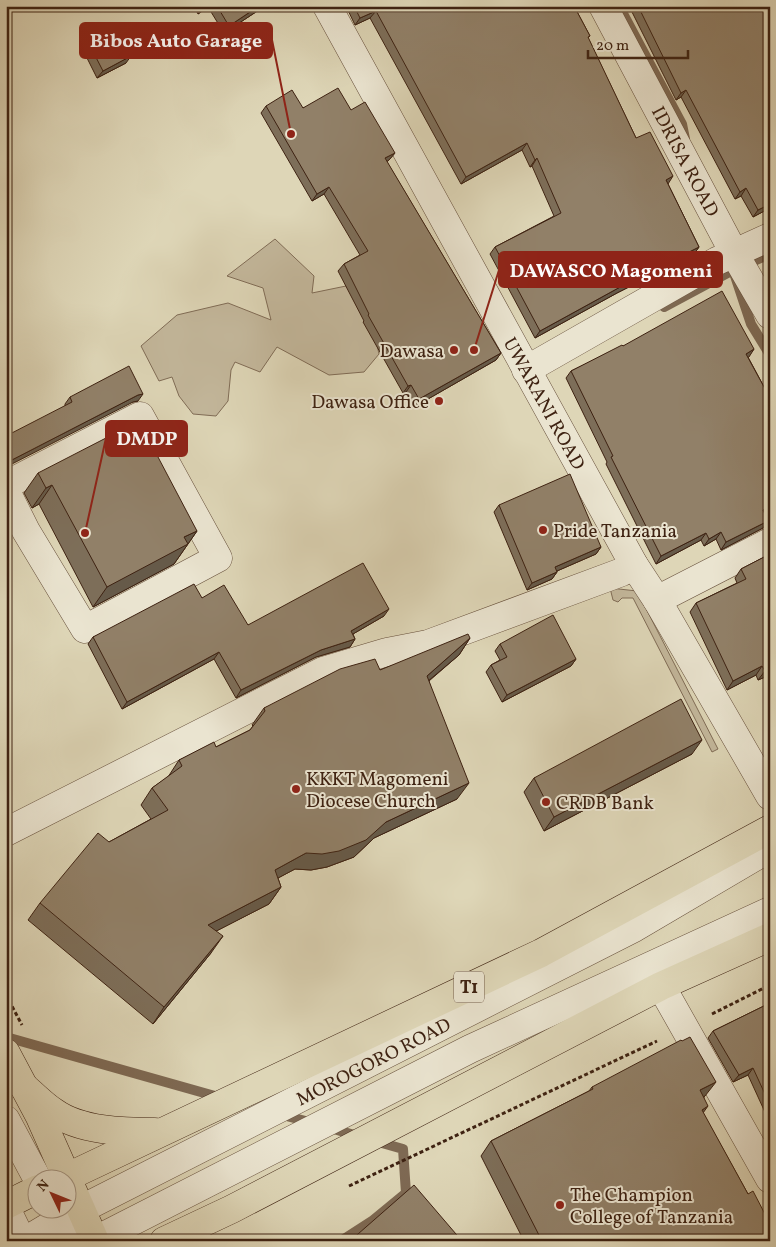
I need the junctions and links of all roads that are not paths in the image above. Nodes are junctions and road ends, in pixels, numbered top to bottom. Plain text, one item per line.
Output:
1 (327, 6) edge
2 (603, 6) edge
3 (770, 237) edge
4 (734, 253) junction
5 (770, 315) edge
6 (526, 370) junction
7 (6, 485) edge
8 (6, 491) edge
9 (16, 535) edge
10 (770, 542) edge
11 (634, 565) junction
12 (657, 600) junction
13 (770, 796) edge
14 (770, 829) edge
15 (6, 832) edge
16 (770, 848) edge
17 (770, 911) edge
18 (770, 937) edge
19 (661, 986) junction
20 (6, 1053) edge
21 (24, 1087) junction
22 (6, 1120) edge
23 (162, 1132) junction
24 (766, 1164) edge
25 (33, 1170) edge
26 (60, 1170) edge
27 (78, 1171) edge
28 (28, 1195) edge
29 (6, 1207) edge
30 (232, 1209) junction
31 (78, 1214) edge
32 (66, 1220) edge
33 (23, 1241) edge
34 (95, 1241) edge
35 (164, 1241) edge
36 (207, 1241) edge

1 - 6 street, UWARANI ROAD
2 - 4 street, IDRISA ROAD
3 - 4 street
4 - 5 street, IDRISA ROAD
4 - 6 street
6 - 11 street, UWARANI ROAD
7 - 9 street
8 - 9 street
10 - 12 street
11 - 12 street, UWARANI ROAD
11 - 15 street
12 - 13 street, UWARANI ROAD
14 - 23 main road, MOROGORO ROAD / T1
16 - 31 street, MOROGORO ROAD
17 - 34 street, MOROGORO ROAD
18 - 19 main road
19 - 24 street
19 - 30 main road
20 - 21 main road
21 - 23 main road
21 - 26 main road
22 - 25 street
23 - 27 main road, MOROGORO ROAD / T1
28 - 29 main road
29 - 33 street
30 - 35 main road
30 - 36 main road
32 - 33 street, MOROGORO ROAD
32 - 34 main road

